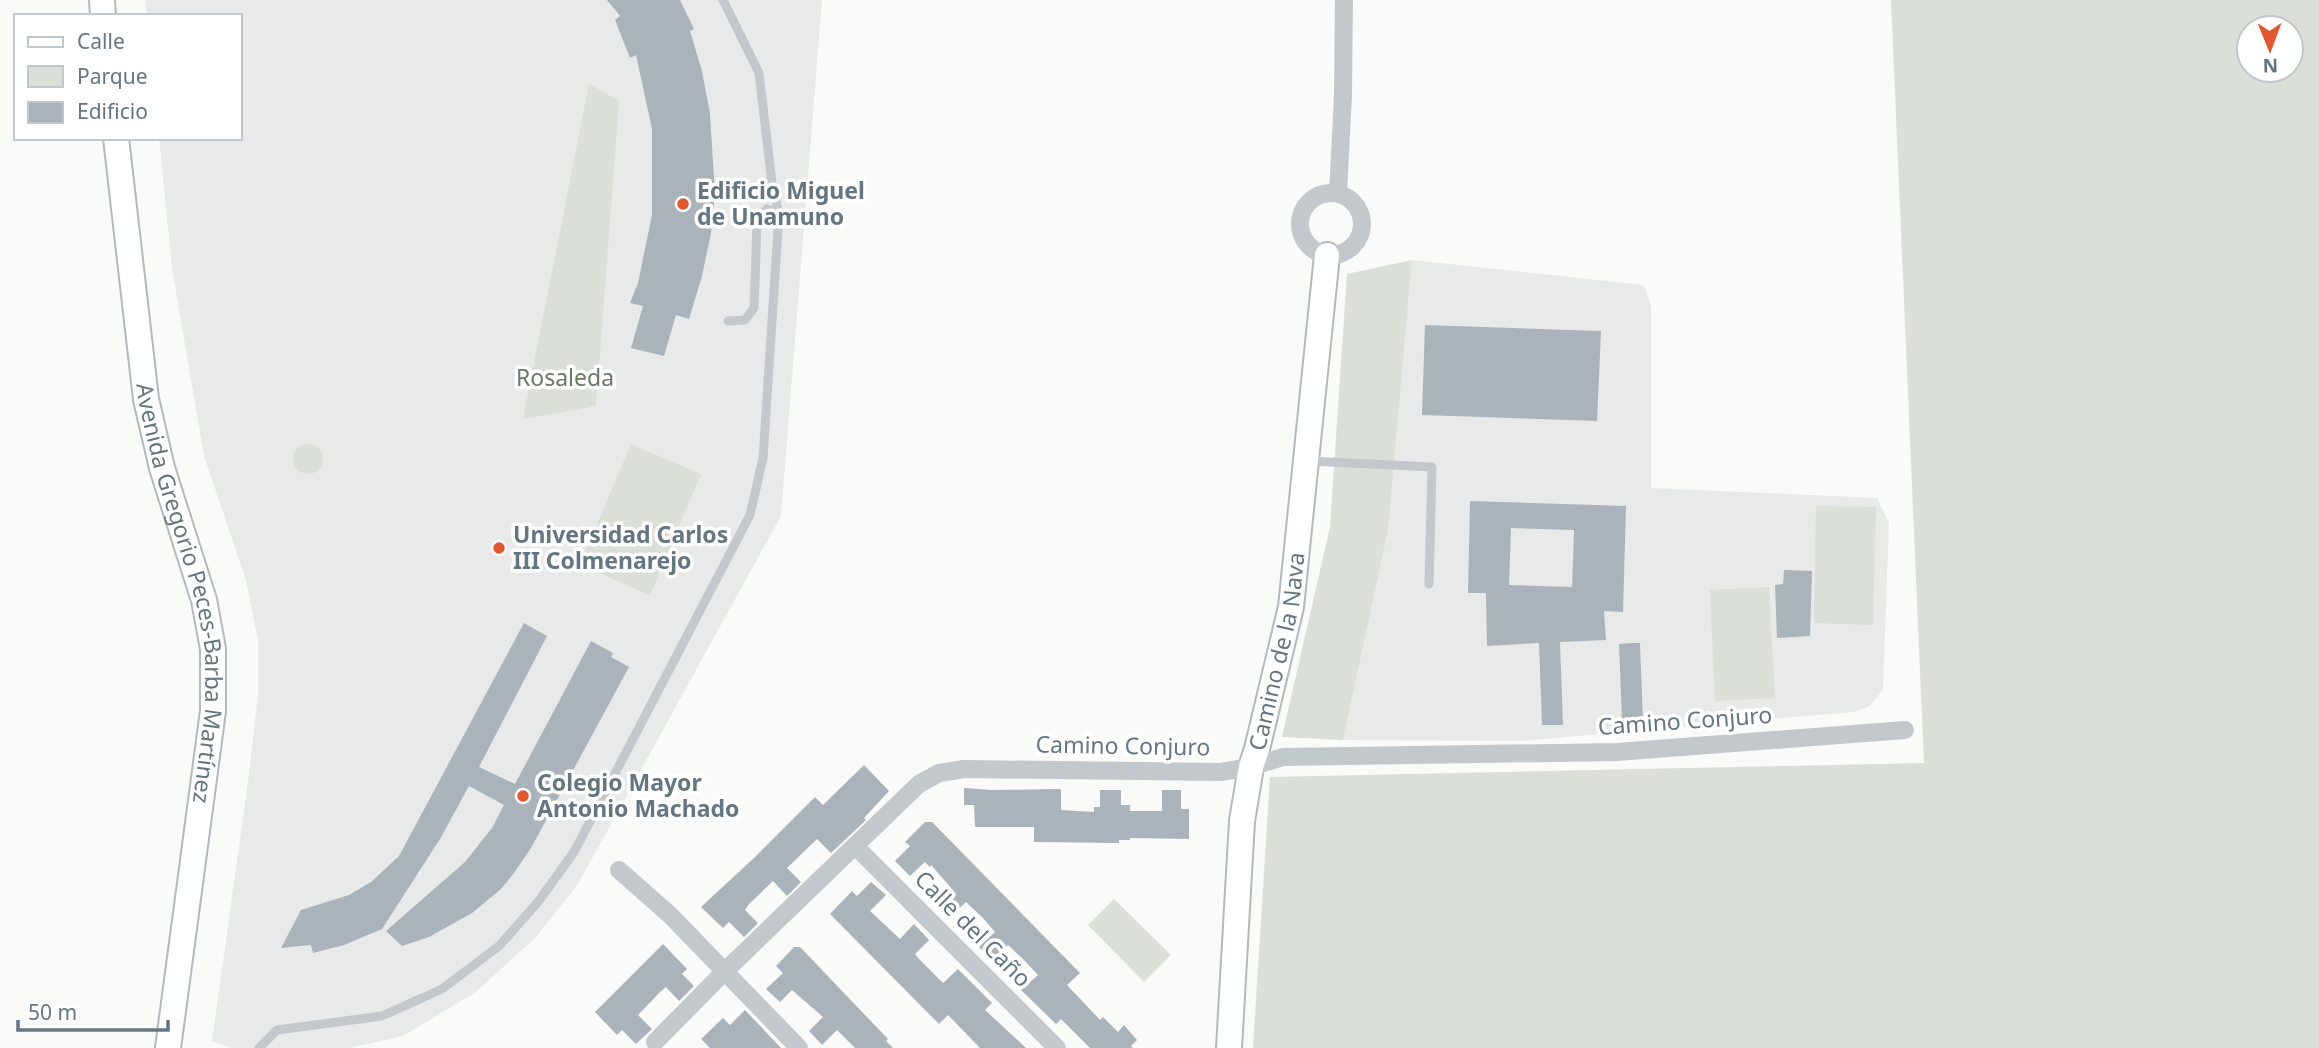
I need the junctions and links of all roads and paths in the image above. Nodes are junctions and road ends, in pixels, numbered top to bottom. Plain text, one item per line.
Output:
1 (723, 0) edge
2 (1344, 0) edge
3 (116, 140) edge
4 (1338, 193) junction
5 (779, 215) junction
6 (1327, 255) junction
7 (728, 321) dead end
8 (1307, 461) junction
9 (1429, 584) dead end
10 (1905, 730) dead end
11 (1251, 767) junction
12 (855, 846) junction
13 (619, 870) dead end
14 (726, 970) junction
15 (655, 1042) dead end
16 (168, 1048) edge
17 (259, 1048) edge
18 (799, 1048) edge
19 (1057, 1048) edge
20 (1229, 1048) edge

1 - 5 lane
2 - 4 street
3 - 16 street, Avenida Gregorio Peces-Barba Martínez
4 - 6 street
4 - 6 street
5 - 7 lane
5 - 17 lane
6 - 8 street, Camino de la Nava
8 - 9 lane
8 - 11 street, Camino de la Nava
10 - 11 street, Camino Conjuro
11 - 12 street, Camino Conjuro
11 - 20 street, Camino de la Nava
12 - 14 street, Camino Conjuro
12 - 19 street, Calle del Caño
13 - 14 street
14 - 15 street, Camino Conjuro
14 - 18 street

